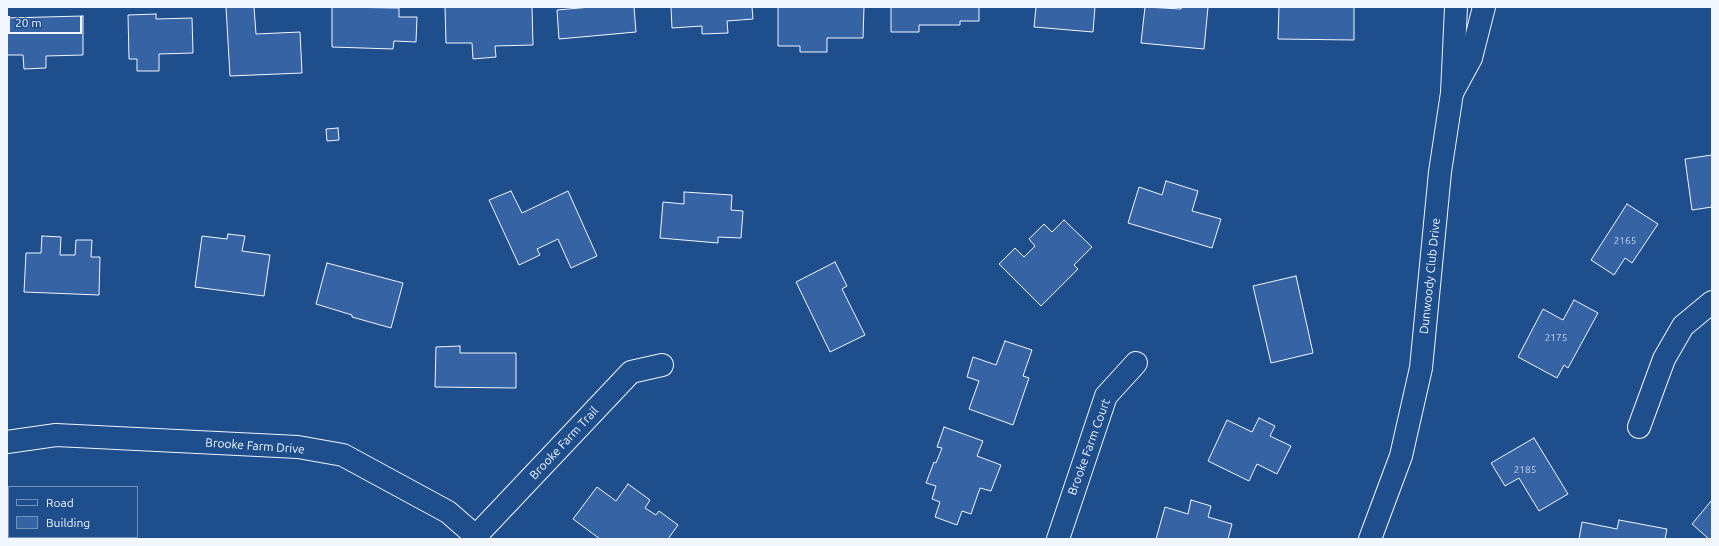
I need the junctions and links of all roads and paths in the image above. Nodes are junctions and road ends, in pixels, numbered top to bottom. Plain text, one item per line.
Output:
1 (1456, 7) edge
2 (1484, 7) edge
3 (1452, 93) junction
4 (1712, 302) edge
5 (1136, 363) dead end
6 (662, 365) dead end
7 (1640, 427) dead end
8 (7, 442) edge
9 (478, 538) edge
10 (1058, 539) edge
11 (1370, 539) edge

1 - 3 street, Dunwoody Club Drive
2 - 3 street
3 - 11 street, Dunwoody Club Drive
4 - 7 street
5 - 10 street, Brooke Farm Court
6 - 9 street, Brooke Farm Trail
8 - 9 street, Brooke Farm Drive

